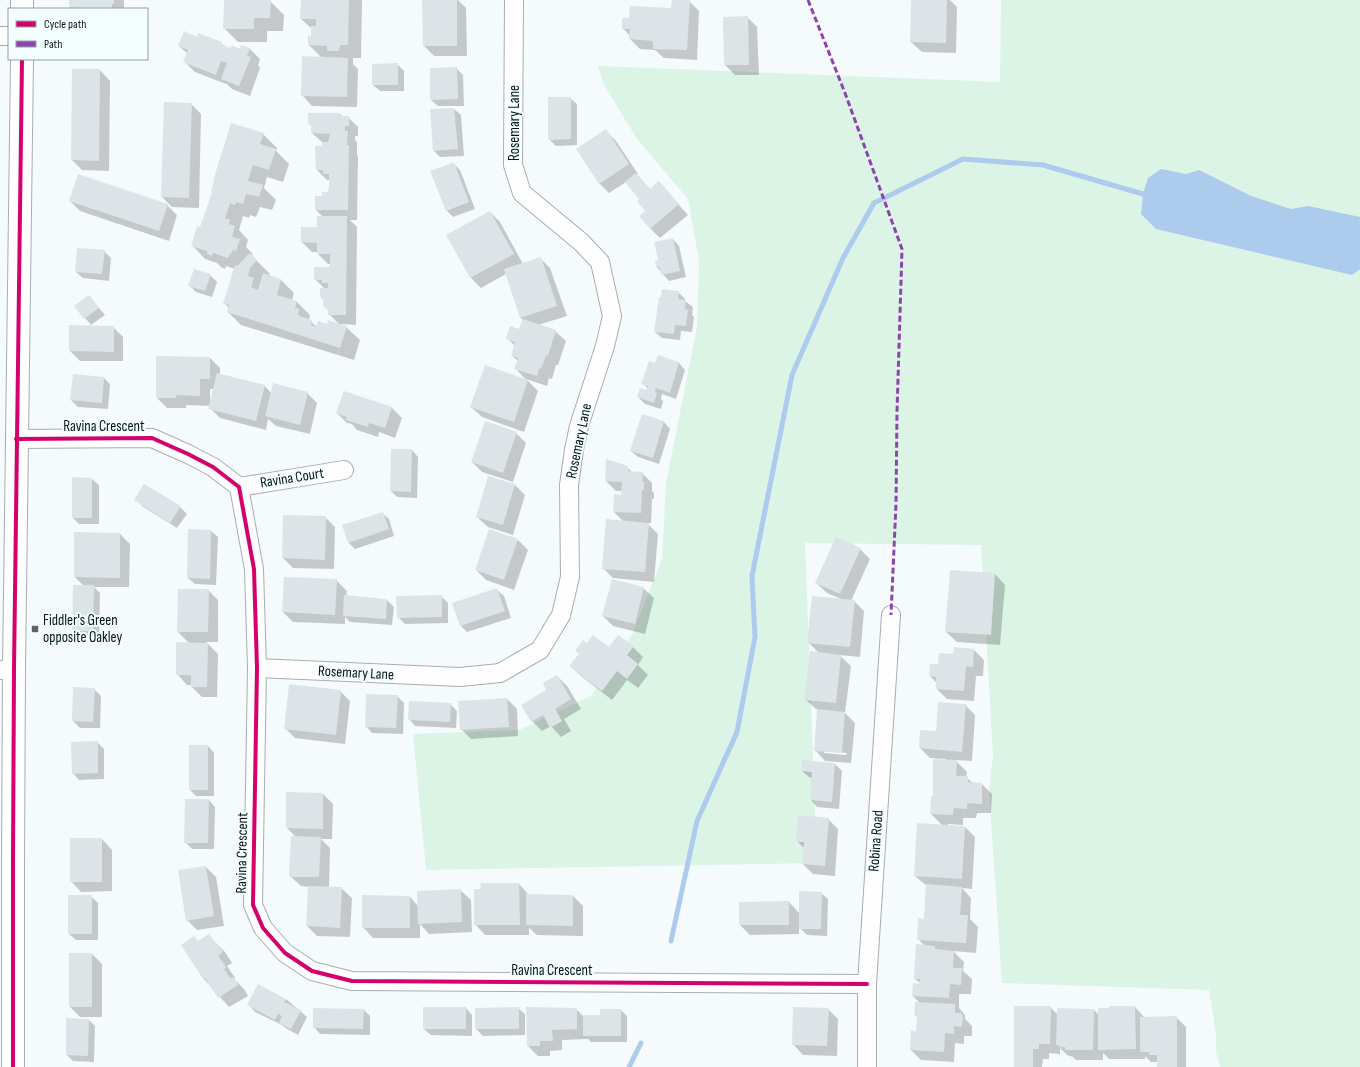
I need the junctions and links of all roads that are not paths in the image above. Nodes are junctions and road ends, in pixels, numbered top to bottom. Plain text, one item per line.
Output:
1 (514, 0) edge
2 (22, 60) edge
3 (16, 438) junction
4 (344, 470) dead end
5 (239, 487) junction
6 (891, 615) dead end
7 (257, 668) junction
8 (7, 670) edge
9 (6, 863) edge
10 (867, 984) junction
11 (13, 1067) edge
12 (867, 1067) edge

1 - 7 street, Rosemary Lane
2 - 3 main road
3 - 5 street, Ravina Crescent
3 - 8 main road
4 - 5 street, Ravina Court
5 - 7 street, Ravina Crescent
6 - 10 street, Robina Road
7 - 10 street, Ravina Crescent
8 - 9 main road
9 - 11 main road
10 - 12 street, Robina Road

